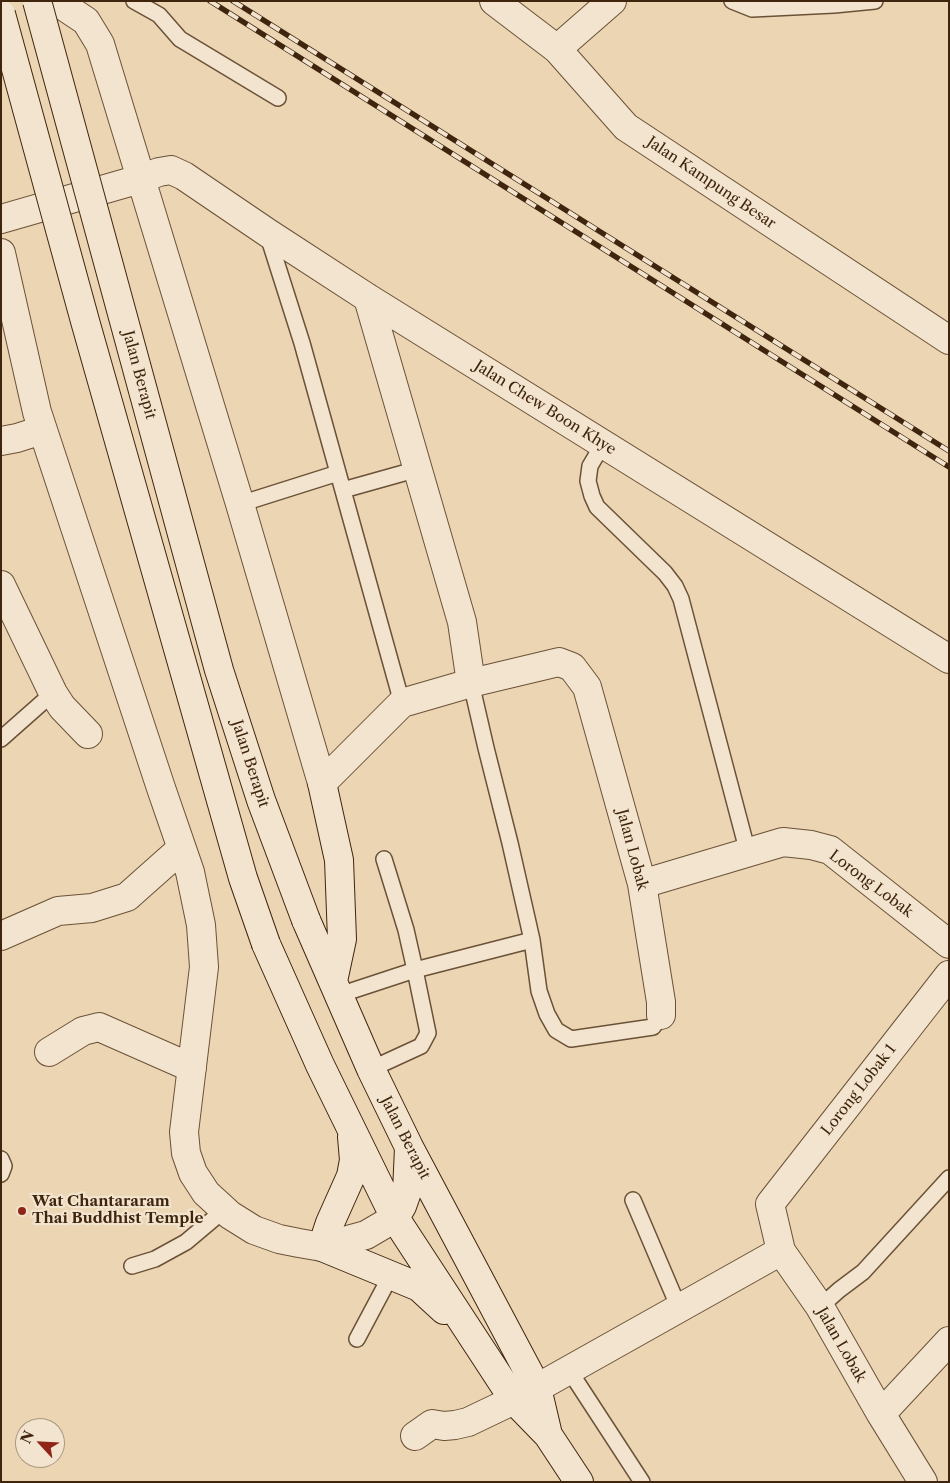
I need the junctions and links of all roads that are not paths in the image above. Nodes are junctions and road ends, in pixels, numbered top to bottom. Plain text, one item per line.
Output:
1 (37, 1) edge
2 (56, 1) edge
3 (134, 1) edge
4 (494, 1) edge
5 (612, 1) edge
6 (732, 1) edge
7 (875, 1) edge
8 (835, 3) edge
9 (1, 14) edge
10 (557, 50) junction
11 (278, 98) dead end
12 (140, 179) junction
13 (1, 219) edge
14 (268, 233) junction
15 (1, 253) edge
16 (368, 298) junction
17 (949, 340) edge
18 (42, 430) junction
19 (1, 441) edge
20 (603, 444) junction
21 (418, 469) junction
22 (338, 473) junction
23 (343, 490) junction
24 (240, 504) junction
25 (1, 585) edge
26 (949, 660) edge
27 (471, 683) junction
28 (53, 693) junction
29 (402, 703) junction
30 (88, 734) dead end
31 (1, 739) edge
32 (322, 783) junction
33 (181, 849) junction
34 (748, 852) junction
35 (384, 859) dead end
36 (642, 884) junction
37 (1, 936) edge
38 (532, 940) junction
39 (949, 944) edge
40 (415, 970) junction
41 (949, 975) edge
42 (336, 988) junction
43 (661, 1015) joint
44 (49, 1052) dead end
45 (192, 1068) junction
46 (371, 1069) junction
47 (352, 1131) junction
48 (409, 1147) junction
49 (1, 1159) edge
50 (1, 1174) edge
51 (949, 1178) edge
52 (633, 1200) dead end
53 (770, 1204) joint
54 (224, 1210) junction
55 (395, 1218) junction
56 (322, 1247) junction
57 (781, 1251) junction
58 (132, 1266) dead end
59 (391, 1274) junction
60 (820, 1307) junction
61 (679, 1308) junction
62 (469, 1333) junction
63 (357, 1339) dead end
64 (949, 1341) edge
65 (569, 1370) junction
66 (537, 1388) junction
67 (514, 1400) junction
68 (881, 1414) junction
69 (548, 1435) junction
70 (415, 1436) dead end
71 (579, 1482) edge
72 (642, 1482) edge
73 (923, 1482) edge

1 - 42 street, Jalan Berapit, bridge
2 - 12 street
3 - 11 lane
4 - 10 street, Jalan Kampung Besar
5 - 10 street
6 - 8 lane
7 - 8 lane
9 - 47 street, bridge
10 - 17 street, Jalan Kampung Besar
12 - 13 street, Jalan Chew Boon Khye
12 - 14 street, Jalan Chew Boon Khye
12 - 24 street
14 - 16 street, Jalan Chew Boon Khye
14 - 22 lane
15 - 18 street
16 - 20 street, Jalan Chew Boon Khye
16 - 21 street
18 - 19 street
18 - 33 street
20 - 26 street, Jalan Chew Boon Khye
20 - 34 lane
21 - 23 lane
21 - 27 street
22 - 23 lane
22 - 24 lane
23 - 29 lane
24 - 32 street
25 - 28 street
27 - 29 street
27 - 36 street, Jalan Lobak
27 - 38 lane
28 - 30 street
28 - 31 lane
29 - 32 street
32 - 42 street
33 - 37 street
33 - 45 street
34 - 36 street, Lorong Lobak
34 - 39 street, Lorong Lobak
35 - 40 lane
36 - 43 street, Jalan Lobak
38 - 40 lane
38 - 43 lane
40 - 42 lane
40 - 46 lane
41 - 53 street, Lorong Lobak 1
42 - 46 street, Jalan Berapit
44 - 45 street
45 - 54 street
46 - 48 street, Jalan Berapit
47 - 55 street
47 - 56 street
48 - 55 street
48 - 66 street, Jalan Berapit
49 - 50 lane
51 - 60 lane
52 - 61 lane
53 - 57 street, Jalan Lobak
54 - 56 street
54 - 58 lane
55 - 56 street
55 - 62 street
56 - 59 street
57 - 60 street, Jalan Lobak
57 - 61 street
59 - 62 street
59 - 63 lane
60 - 68 street, Jalan Lobak
61 - 65 street
62 - 67 street
64 - 68 street
65 - 66 street
65 - 72 lane
66 - 69 street, Jalan Berapit
67 - 69 street
67 - 70 street
68 - 73 street, Jalan Lobak
69 - 71 street, Jalan Berapit

